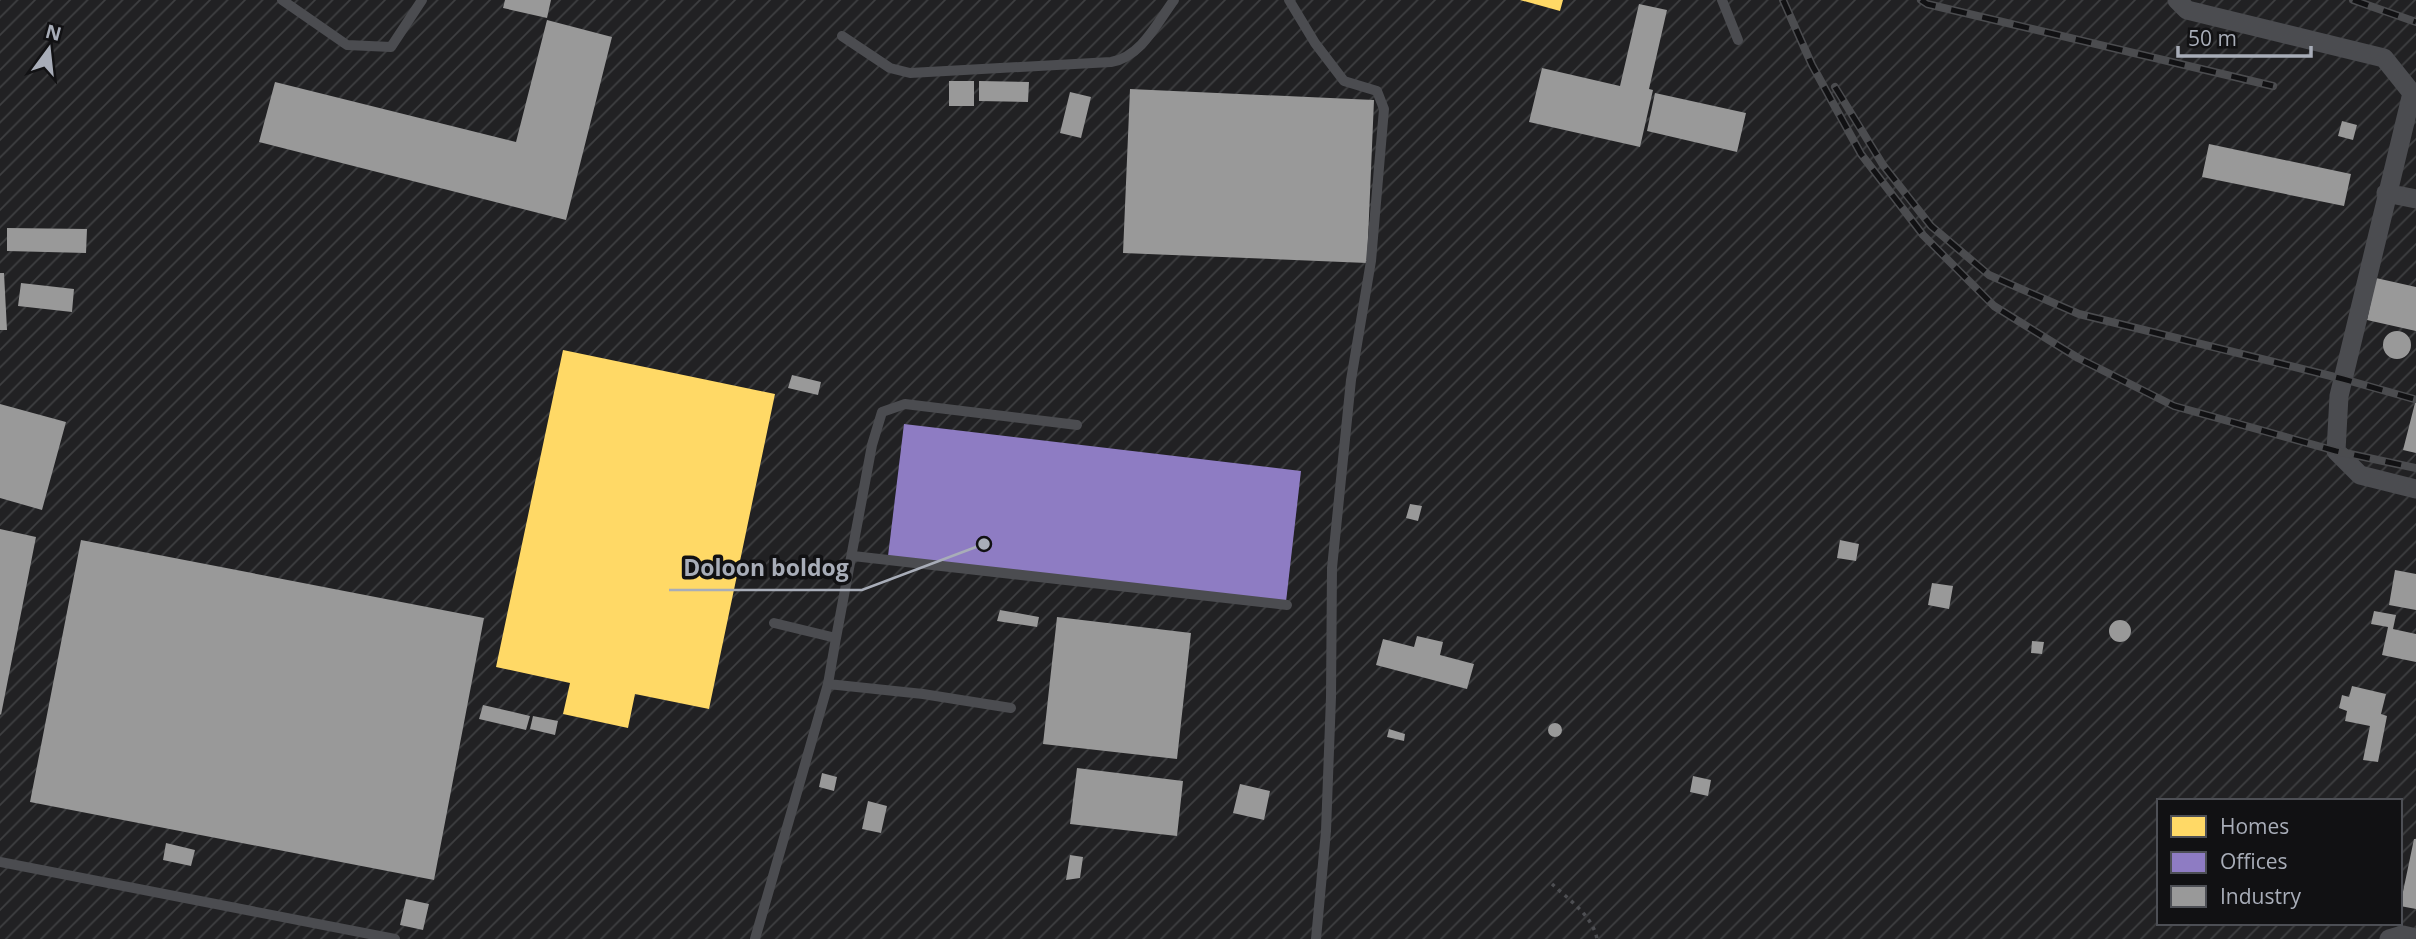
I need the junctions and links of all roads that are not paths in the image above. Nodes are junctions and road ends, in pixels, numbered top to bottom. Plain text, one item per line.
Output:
1 (282, 0) edge
2 (422, 0) edge
3 (1174, 0) edge
4 (1289, 0) edge
5 (1722, 0) edge
6 (2178, 0) edge
7 (842, 36) dead end
8 (1738, 40) dead end
9 (2386, 192) junction
10 (2416, 199) edge
11 (1077, 425) dead end
12 (2416, 489) edge
13 (853, 556) junction
14 (1287, 604) dead end
15 (774, 623) dead end
16 (836, 638) junction
17 (828, 684) junction
18 (1012, 708) dead end
19 (0, 862) edge
20 (2416, 938) edge
21 (395, 939) edge
22 (755, 939) edge
23 (1317, 939) edge
24 (2389, 939) edge

1 - 2 lane
3 - 7 lane
4 - 23 lane
5 - 8 lane
6 - 9 street
9 - 10 street
9 - 12 street
11 - 13 lane
13 - 14 lane
13 - 16 lane
15 - 16 lane
16 - 17 lane
17 - 18 lane
17 - 22 lane
19 - 21 lane
20 - 24 street

